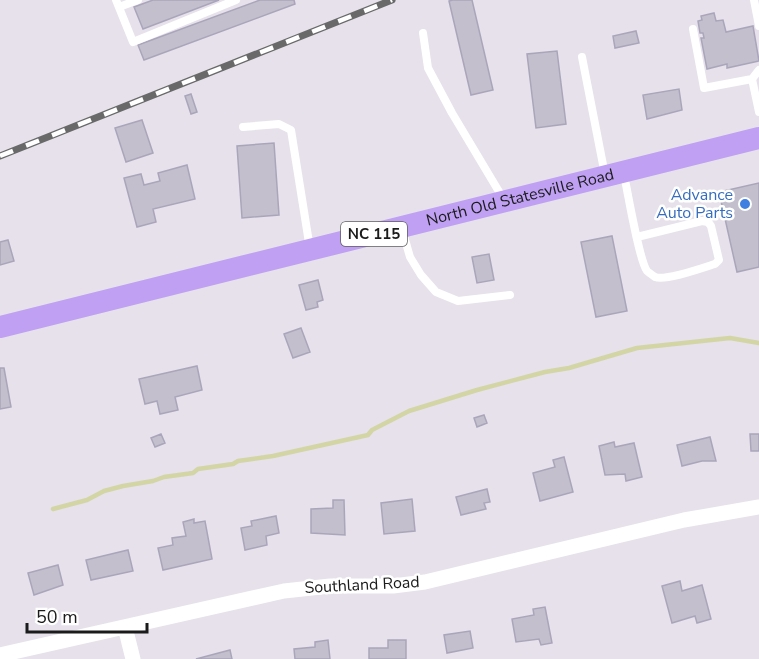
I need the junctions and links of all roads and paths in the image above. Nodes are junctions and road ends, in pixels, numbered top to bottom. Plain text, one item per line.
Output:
1 (138, 0) edge
2 (236, 0) edge
3 (754, 0) edge
4 (118, 4) edge
5 (759, 26) edge
6 (693, 29) dead end
7 (423, 33) dead end
8 (582, 57) dead end
9 (759, 70) edge
10 (752, 79) junction
11 (759, 112) edge
12 (243, 126) dead end
13 (759, 138) edge
14 (614, 174) junction
15 (505, 201) junction
16 (401, 227) junction
17 (637, 237) junction
18 (310, 250) junction
19 (510, 295) dead end
20 (0, 327) edge
21 (759, 507) edge
22 (125, 627) junction
23 (0, 655) edge
24 (133, 659) edge

1 - 4 lane
2 - 4 lane
3 - 5 lane
6 - 10 lane
7 - 15 lane
8 - 14 lane
9 - 10 lane
10 - 11 lane
12 - 18 lane
13 - 14 main road, North Old Statesville Road / NC 115
14 - 15 main road, North Old Statesville Road / NC 115
14 - 17 lane
15 - 16 main road, North Old Statesville Road / NC 115
16 - 18 main road, North Old Statesville Road / NC 115
16 - 19 lane
17 - 17 lane
18 - 20 main road, North Old Statesville Road / NC 115
21 - 22 street, Southland Road
22 - 23 street, Southland Road
22 - 24 street

